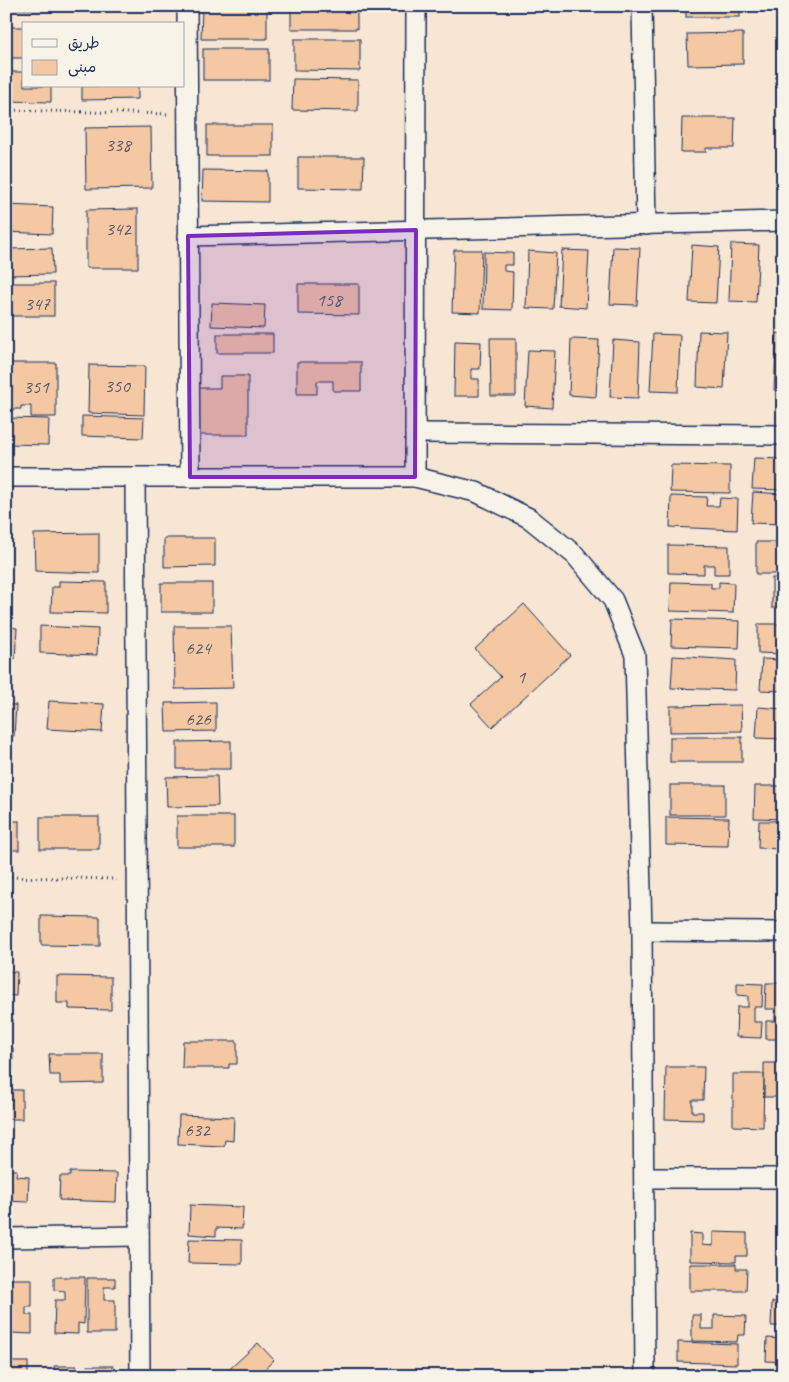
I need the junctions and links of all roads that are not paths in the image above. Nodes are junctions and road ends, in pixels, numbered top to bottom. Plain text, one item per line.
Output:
1 (187, 6) edge
2 (416, 6) edge
3 (642, 6) edge
4 (783, 221) edge
5 (646, 225) junction
6 (416, 230) junction
7 (188, 236) junction
8 (415, 433) junction
9 (783, 435) edge
10 (6, 477) edge
11 (135, 477) junction
12 (190, 477) junction
13 (415, 477) junction
14 (642, 931) junction
15 (783, 932) edge
16 (644, 1178) junction
17 (783, 1178) edge
18 (139, 1236) junction
19 (6, 1238) edge
20 (140, 1376) edge
21 (645, 1376) edge

1 - 7 street
2 - 6 street
3 - 5 street
4 - 5 street
5 - 6 street
6 - 7 street
6 - 8 street
7 - 12 street
8 - 9 street
8 - 13 street
10 - 11 street
11 - 12 street
11 - 18 street
12 - 13 street
13 - 14 street
14 - 15 street
14 - 16 street
16 - 17 street
16 - 21 street
18 - 19 street
18 - 20 street

